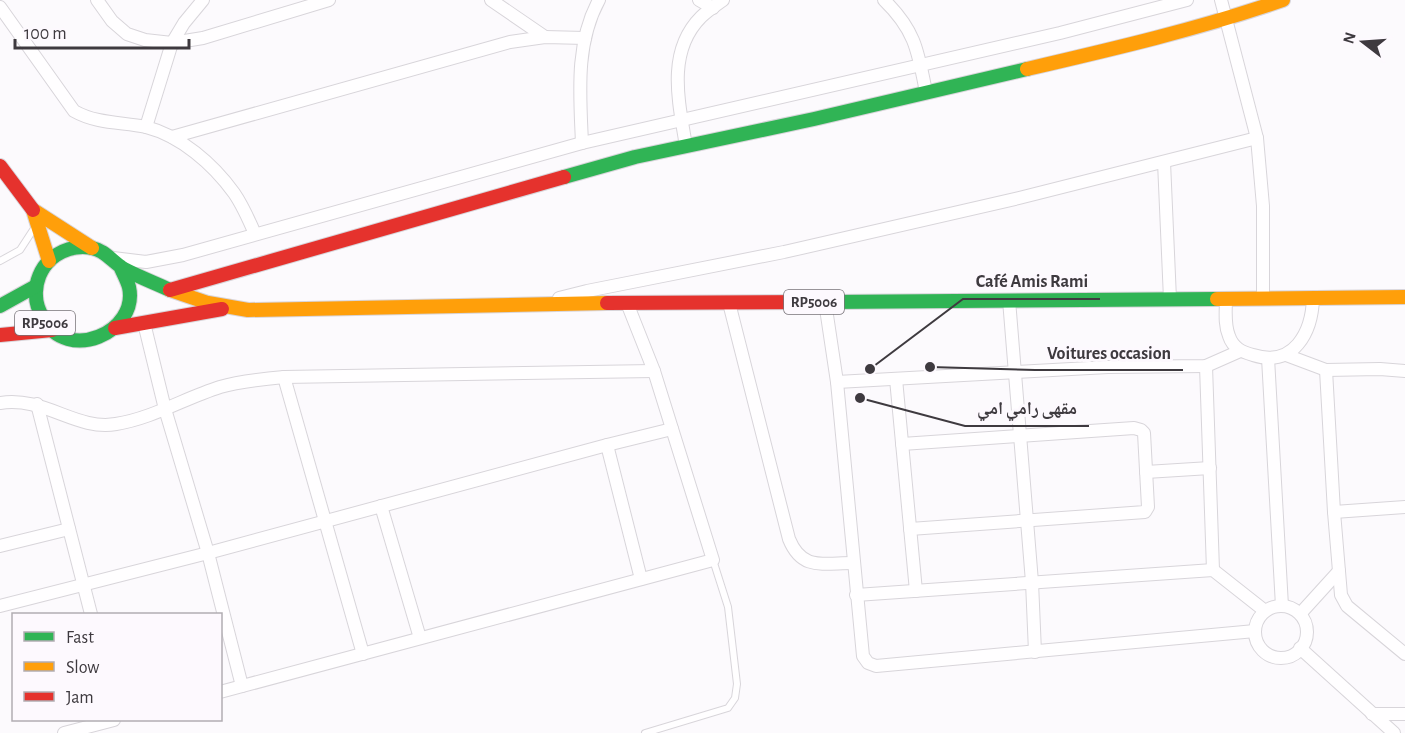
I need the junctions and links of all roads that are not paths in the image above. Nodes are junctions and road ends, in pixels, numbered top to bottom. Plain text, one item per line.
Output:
1 (97, 0) edge
2 (203, 0) edge
3 (491, 0) edge
4 (598, 0) edge
5 (699, 0) edge
6 (884, 0) edge
7 (1187, 0) edge
8 (1221, 0) edge
9 (1283, 0) edge
10 (320, 1) edge
11 (718, 4) edge
12 (0, 7) edge
13 (1226, 20) junction
14 (545, 37) junction
15 (585, 38) junction
16 (172, 43) junction
17 (921, 65) junction
18 (926, 92) junction
19 (681, 119) junction
20 (146, 127) junction
21 (172, 136) junction
22 (1257, 138) junction
23 (582, 143) junction
24 (686, 146) junction
25 (1164, 162) junction
26 (0, 166) edge
27 (33, 210) junction
28 (37, 225) junction
29 (255, 234) junction
30 (92, 248) junction
31 (0, 261) edge
32 (49, 261) junction
33 (116, 262) junction
34 (36, 286) junction
35 (170, 290) junction
36 (1405, 297) edge
37 (1226, 298) junction
38 (1263, 298) junction
39 (1313, 298) junction
40 (1170, 299) junction
41 (1010, 300) junction
42 (825, 302) junction
43 (627, 303) junction
44 (729, 303) junction
45 (535, 305) junction
46 (0, 306) edge
47 (224, 309) junction
48 (144, 322) junction
49 (115, 328) junction
50 (52, 330) junction
51 (0, 334) edge
52 (1240, 351) junction
53 (1286, 355) junction
54 (1268, 358) junction
55 (1206, 366) junction
56 (1326, 370) junction
57 (654, 371) junction
58 (1405, 371) edge
59 (1016, 372) junction
60 (284, 377) junction
61 (896, 379) junction
62 (837, 382) junction
63 (0, 403) edge
64 (37, 404) junction
65 (165, 410) junction
66 (672, 429) junction
67 (1020, 436) junction
68 (902, 444) junction
69 (607, 445) junction
70 (1210, 468) junction
71 (1146, 472) junction
72 (381, 506) junction
73 (1405, 507) edge
74 (1334, 512) junction
75 (1028, 519) junction
76 (324, 521) junction
77 (69, 529) junction
78 (910, 529) junction
79 (0, 546) edge
80 (208, 552) junction
81 (713, 560) junction
82 (853, 563) junction
83 (1213, 570) junction
84 (1338, 571) junction
85 (641, 579) junction
86 (1032, 582) junction
87 (84, 583) junction
88 (916, 591) junction
89 (856, 595) junction
90 (0, 606) edge
91 (1282, 606) junction
92 (1265, 611) junction
93 (91, 613) edge
94 (1300, 614) junction
95 (1255, 631) junction
96 (420, 638) junction
97 (1300, 648) junction
98 (1035, 652) junction
99 (363, 654) junction
100 (1405, 654) edge
101 (242, 686) junction
102 (222, 691) edge
103 (1372, 714) junction
104 (1405, 714) edge
105 (110, 721) edge
106 (64, 733) edge
107 (645, 733) edge
108 (1395, 733) edge

1 - 16 street
2 - 16 street
3 - 14 street
4 - 15 street
5 - 11 street
6 - 17 street
7 - 17 street
8 - 13 street
9 - 13 main road
10 - 16 street
11 - 19 street
12 - 20 street
13 - 18 main road
13 - 22 street
14 - 15 street
14 - 21 street
15 - 23 street
16 - 20 street
17 - 18 street
17 - 19 street
18 - 24 main road
19 - 23 street
19 - 24 street
20 - 21 street
21 - 29 street
22 - 25 street
22 - 38 street
23 - 29 street
24 - 35 main road
25 - 40 street
25 - 45 street
26 - 27 main road
27 - 28 main road
27 - 30 main road
28 - 31 lane
28 - 32 main road
29 - 33 street
30 - 32 main road
30 - 33 main road, RP5006
32 - 34 main road
33 - 35 main road, RP5006
33 - 49 main road
34 - 46 main road, RP5006
34 - 50 main road, RP5006
35 - 47 main road, RP5006
36 - 39 main road, RP5006
37 - 38 main road, RP5006
37 - 40 main road, RP5006
37 - 52 street
38 - 39 main road, RP5006
39 - 53 street
40 - 41 main road, RP5006
41 - 42 main road, RP5006
41 - 59 street
42 - 44 main road, RP5006
42 - 62 street
43 - 44 main road, RP5006
43 - 45 main road, RP5006
43 - 57 street
44 - 82 street
45 - 47 main road, RP5006
47 - 48 main road, RP5006
48 - 49 main road, RP5006
48 - 65 street
49 - 50 main road, RP5006
50 - 51 main road, RP5006
52 - 54 street
52 - 55 street
53 - 54 street
53 - 56 street
54 - 91 street
55 - 59 street
55 - 70 street
56 - 58 street
56 - 74 street
57 - 60 street
57 - 66 street
59 - 61 street
59 - 67 street
60 - 65 street
60 - 76 street
61 - 62 street
61 - 68 street
62 - 82 street
63 - 64 street
64 - 65 street
64 - 77 street
65 - 80 street
66 - 69 street
66 - 81 street
67 - 68 street
67 - 71 street
67 - 75 street
68 - 78 street
69 - 72 street
69 - 85 street
70 - 71 street
70 - 83 street
71 - 75 street
72 - 76 street
72 - 96 street
73 - 74 street
74 - 84 street
75 - 78 street
75 - 86 street
76 - 80 street
76 - 99 street
77 - 79 street
77 - 87 street
78 - 88 street
80 - 87 street
80 - 101 street
81 - 85 street
81 - 107 lane
82 - 89 street
83 - 86 street
83 - 92 street
84 - 94 street
84 - 100 street
85 - 96 street
86 - 88 street
86 - 98 street
87 - 90 street
87 - 93 street
88 - 89 street
89 - 98 street
91 - 92 street
91 - 94 street
92 - 95 street
94 - 97 street
95 - 97 street
95 - 98 street
96 - 99 street
97 - 103 street
99 - 101 street
101 - 102 street
103 - 104 street
103 - 108 street
105 - 106 street

